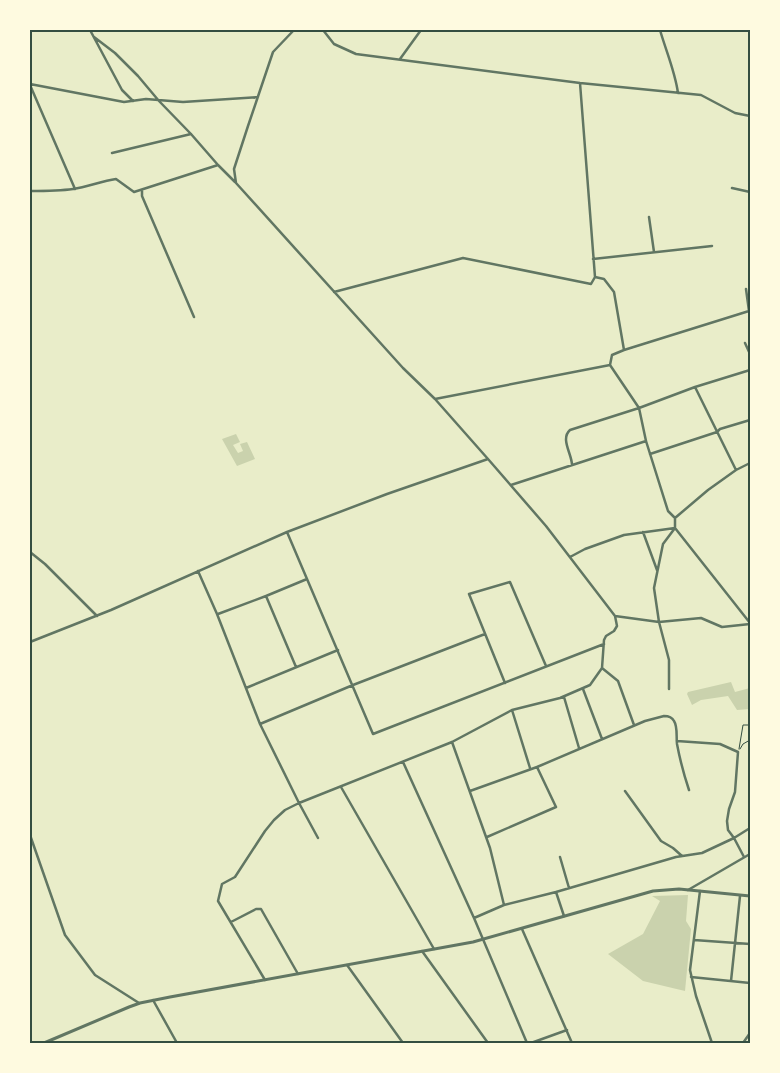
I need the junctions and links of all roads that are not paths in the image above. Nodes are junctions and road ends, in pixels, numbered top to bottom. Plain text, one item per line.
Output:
1 (90, 30) edge
2 (294, 30) edge
3 (323, 30) edge
4 (421, 30) edge
5 (660, 30) edge
6 (94, 37) junction
7 (399, 60) junction
8 (580, 83) junction
9 (30, 84) edge
10 (678, 93) junction
11 (258, 97) junction
12 (133, 101) junction
13 (159, 101) junction
14 (750, 116) edge
15 (191, 134) junction
16 (112, 153) dead end
17 (218, 165) junction
18 (236, 183) junction
19 (732, 188) dead end
20 (75, 189) junction
21 (142, 190) junction
22 (30, 191) edge
23 (750, 192) edge
24 (649, 217) dead end
25 (712, 246) dead end
26 (654, 252) junction
27 (593, 259) junction
28 (595, 277) junction
29 (746, 289) dead end
30 (334, 292) junction
31 (194, 317) dead end
32 (745, 343) dead end
33 (624, 350) junction
34 (750, 354) edge
35 (610, 365) junction
36 (750, 370) edge
37 (695, 387) junction
38 (435, 399) junction
39 (639, 408) junction
40 (750, 420) edge
41 (717, 432) junction
42 (646, 441) junction
43 (650, 454) junction
44 (488, 459) junction
45 (750, 463) edge
46 (572, 465) junction
47 (736, 470) junction
48 (511, 485) junction
49 (675, 518) junction
50 (675, 528) junction
51 (287, 532) junction
52 (643, 532) junction
53 (30, 552) edge
54 (570, 557) junction
55 (657, 570) junction
56 (198, 571) junction
57 (307, 579) junction
58 (266, 596) junction
59 (218, 614) junction
60 (97, 616) junction
61 (615, 616) junction
62 (659, 622) junction
63 (750, 623) edge
64 (485, 634) junction
65 (30, 642) edge
66 (604, 644) junction
67 (338, 650) junction
68 (546, 666) junction
69 (296, 667) junction
70 (602, 668) junction
71 (504, 683) junction
72 (353, 685) junction
73 (246, 688) junction
74 (582, 688) junction
75 (669, 689) dead end
76 (564, 697) junction
77 (512, 710) junction
78 (260, 724) junction
79 (634, 725) junction
80 (602, 739) junction
81 (677, 741) junction
82 (452, 742) junction
83 (579, 748) junction
84 (404, 762) junction
85 (537, 767) junction
86 (531, 769) junction
87 (341, 787) junction
88 (689, 790) dead end
89 (470, 791) junction
90 (625, 791) dead end
91 (299, 803) junction
92 (750, 828) edge
93 (30, 834) edge
94 (486, 837) junction
95 (318, 838) dead end
96 (734, 838) junction
97 (750, 854) edge
98 (682, 856) junction
99 (560, 857) dead end
100 (744, 857) junction
101 (569, 888) junction
102 (688, 890) junction
103 (700, 891) junction
104 (556, 892) junction
105 (740, 895) junction
106 (750, 896) edge
107 (504, 905) junction
108 (564, 916) junction
109 (474, 918) junction
110 (231, 922) junction
111 (522, 929) junction
112 (482, 940) junction
113 (694, 940) junction
114 (735, 943) junction
115 (750, 944) edge
116 (434, 949) junction
117 (422, 951) junction
118 (347, 965) junction
119 (298, 974) junction
120 (691, 977) junction
121 (265, 980) junction
122 (731, 981) junction
123 (750, 983) edge
124 (153, 1000) junction
125 (140, 1004) junction
126 (567, 1030) junction
127 (750, 1033) edge
128 (44, 1043) edge
129 (177, 1043) edge
130 (403, 1043) edge
131 (488, 1043) edge
132 (527, 1043) edge
133 (531, 1043) edge
134 (572, 1043) edge
135 (712, 1043) edge
136 (744, 1043) edge

1 - 6 street
2 - 11 street
3 - 7 street
4 - 7 street
5 - 10 street
6 - 12 street
6 - 13 street
7 - 8 street
8 - 10 street
8 - 27 street
9 - 12 street
9 - 20 street
10 - 14 street
11 - 13 street
11 - 18 street
12 - 13 street
13 - 15 street
15 - 16 street
15 - 17 street
17 - 18 street
17 - 21 street
18 - 30 street
19 - 23 street
20 - 21 street
20 - 22 street
21 - 31 street
24 - 26 street
25 - 26 street
26 - 27 street
27 - 28 street
28 - 30 street
28 - 33 street
29 - 33 street
30 - 38 street
32 - 34 street
33 - 35 street
35 - 38 street
35 - 39 street
36 - 37 street
37 - 39 street
37 - 41 street
38 - 44 street
39 - 42 street
39 - 46 street
40 - 41 street
41 - 43 street
41 - 47 street
42 - 43 street
42 - 46 street
43 - 49 street
44 - 48 street
44 - 51 street
45 - 47 street
46 - 48 street
47 - 49 street
48 - 54 street
49 - 50 street
50 - 52 street
50 - 55 street
50 - 63 street
51 - 56 street
51 - 57 street
52 - 54 street
52 - 55 street
53 - 60 street
54 - 61 street
55 - 62 street
56 - 59 street
56 - 60 street
57 - 58 street
57 - 67 street
58 - 59 street
58 - 69 street
59 - 73 street
60 - 65 street
61 - 62 street
61 - 66 street
62 - 63 street
62 - 75 street
64 - 68 street
64 - 71 street
64 - 72 street
66 - 68 street
66 - 70 street
67 - 69 street
67 - 72 street
68 - 71 street
69 - 73 street
70 - 74 street
70 - 79 street
71 - 72 street
72 - 78 street
73 - 78 street
74 - 76 street
74 - 80 street
76 - 77 street
76 - 83 street
77 - 82 street
77 - 86 street
78 - 91 street
79 - 80 street
79 - 81 street
80 - 83 street
81 - 88 street
81 - 96 street
82 - 84 street
82 - 89 street
83 - 85 street
84 - 87 street
84 - 109 street
85 - 86 street
85 - 94 street
86 - 89 street
87 - 91 street
87 - 116 street
89 - 94 street
90 - 98 street
91 - 95 street
91 - 110 street
92 - 96 street
93 - 125 street
94 - 107 street
96 - 98 street
96 - 100 street
97 - 100 street
98 - 101 street
99 - 101 street
100 - 102 street
101 - 104 street
102 - 103 street
102 - 108 street
103 - 105 street
103 - 113 street
104 - 107 street
104 - 108 street
105 - 106 street
105 - 114 street
107 - 109 street
108 - 111 street
109 - 112 street
110 - 119 street
110 - 121 street
111 - 112 street
111 - 126 street
112 - 116 street
112 - 132 street
113 - 114 street
113 - 120 street
114 - 115 street
114 - 122 street
116 - 117 street
117 - 118 street
117 - 131 street
118 - 119 street
118 - 130 street
119 - 121 street
120 - 122 street
120 - 135 street
121 - 124 street
122 - 123 street
124 - 125 street
124 - 129 street
125 - 128 street
126 - 133 street
126 - 134 street
127 - 136 street

